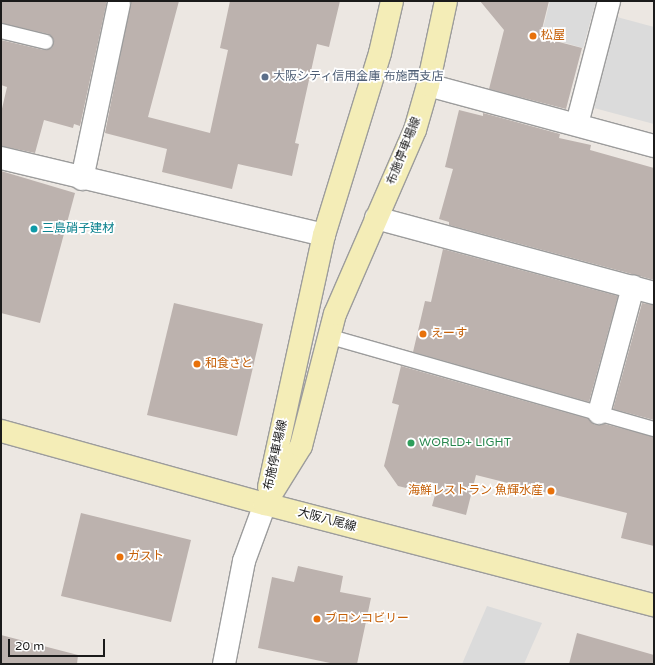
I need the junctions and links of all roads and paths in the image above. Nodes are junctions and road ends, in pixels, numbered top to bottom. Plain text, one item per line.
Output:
1 (392, 1) edge
2 (446, 1) edge
3 (609, 1) edge
4 (119, 4) dead end
5 (1, 31) edge
6 (46, 42) dead end
7 (428, 85) junction
8 (577, 124) junction
9 (654, 146) edge
10 (1, 158) edge
11 (82, 179) junction
12 (376, 218) junction
13 (324, 235) junction
14 (633, 287) junction
15 (654, 293) edge
16 (327, 336) junction
17 (599, 413) junction
18 (654, 429) edge
19 (1, 431) edge
20 (265, 504) junction
21 (654, 605) edge
22 (224, 664) edge

1 - 13 main road, 布施停車場線
2 - 7 main road, 布施停車場線
3 - 8 street
4 - 11 street
5 - 6 lane
7 - 8 street
7 - 12 main road, 布施停車場線
8 - 9 street
10 - 11 street
11 - 13 street
12 - 14 street
12 - 16 main road, 布施停車場線
13 - 20 main road, 布施停車場線
14 - 15 street
14 - 17 street
16 - 17 lane
16 - 20 main road, 布施停車場線
17 - 18 lane
19 - 20 main road, 大阪八尾線
20 - 21 main road, 大阪八尾線
20 - 22 street

